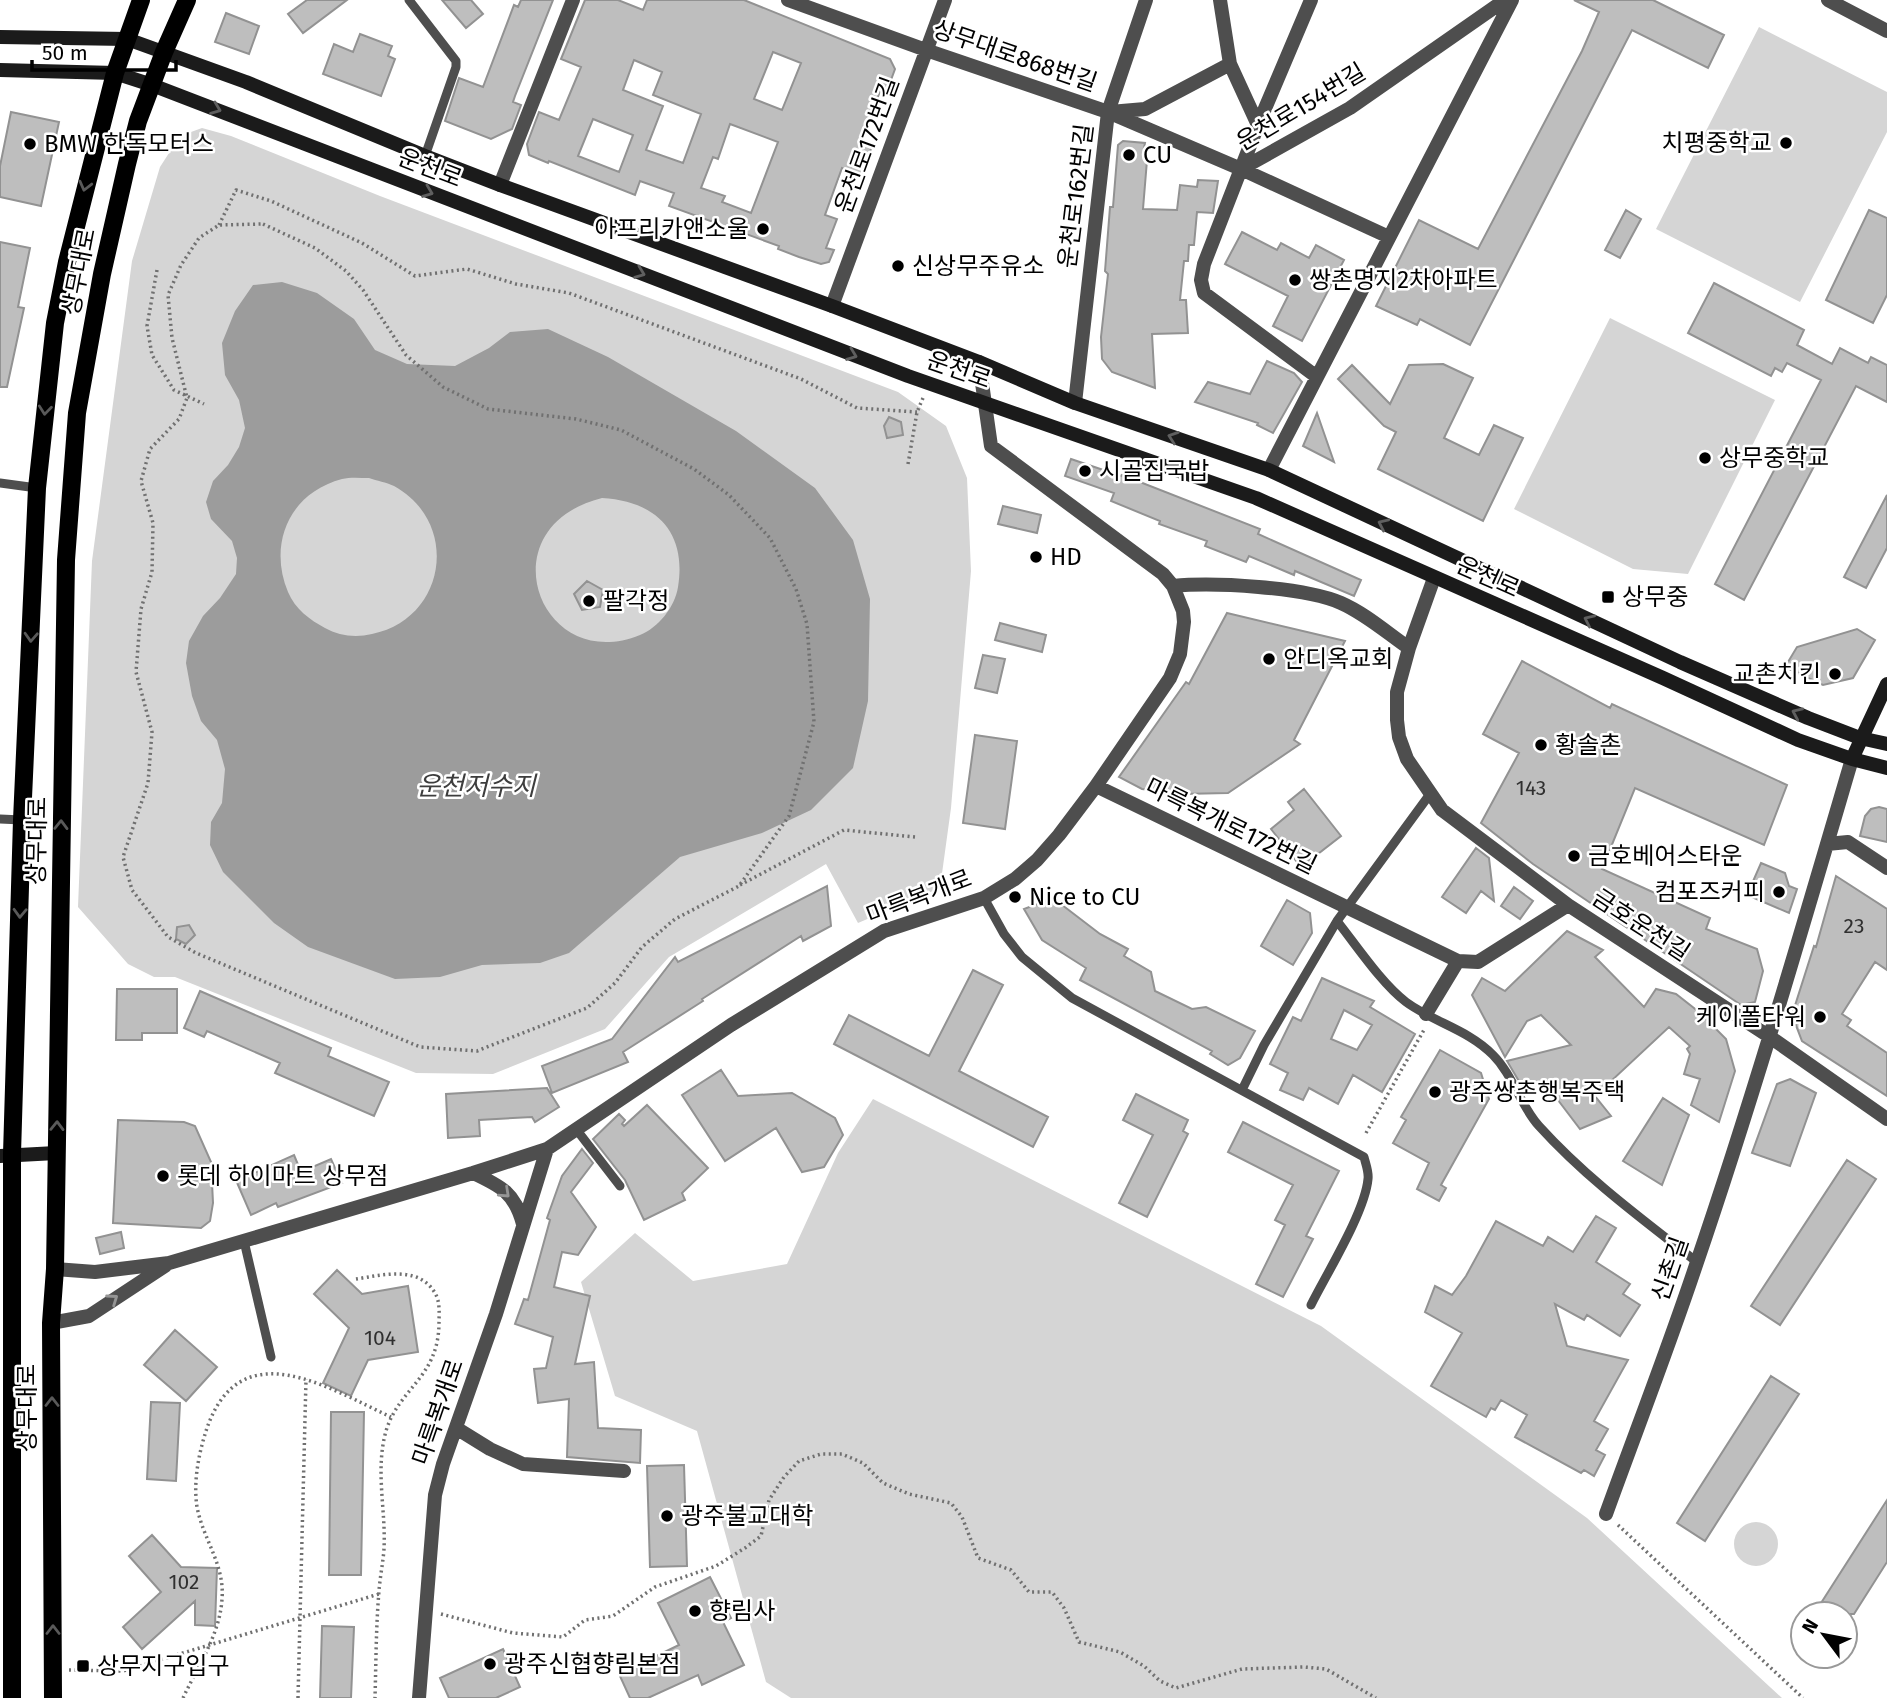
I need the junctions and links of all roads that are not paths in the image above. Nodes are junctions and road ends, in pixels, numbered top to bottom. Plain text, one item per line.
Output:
1 (141, 0) edge
2 (187, 0) edge
3 (409, 0) edge
4 (573, 0) edge
5 (788, 0) edge
6 (945, 0) edge
7 (1146, 0) edge
8 (1220, 0) edge
9 (1311, 0) edge
10 (1506, 0) edge
11 (1512, 0) edge
12 (1828, 0) edge
13 (1887, 31) edge
14 (0, 37) edge
15 (127, 39) junction
16 (926, 50) junction
17 (164, 52) junction
18 (1230, 64) junction
19 (0, 70) edge
20 (115, 73) junction
21 (152, 85) junction
22 (1108, 112) junction
23 (1258, 125) junction
24 (425, 156) junction
25 (1241, 169) junction
26 (500, 185) junction
27 (1390, 237) junction
28 (832, 306) junction
29 (979, 362) junction
30 (1317, 377) junction
31 (1075, 402) junction
32 (985, 403) junction
33 (1269, 470) junction
34 (0, 483) edge
35 (37, 488) junction
36 (1434, 578) junction
37 (1173, 586) junction
38 (1409, 649) junction
39 (1887, 684) edge
40 (1860, 738) junction
41 (1887, 744) edge
42 (1852, 759) junction
43 (1887, 768) edge
44 (1096, 786) junction
45 (1430, 794) junction
46 (0, 819) edge
47 (22, 820) junction
48 (1827, 844) junction
49 (1887, 868) edge
50 (984, 898) junction
51 (1568, 905) junction
52 (1346, 907) junction
53 (1337, 921) junction
54 (1458, 961) junction
55 (1428, 1015) junction
56 (1770, 1037) junction
57 (1242, 1090) junction
58 (1887, 1119) edge
59 (576, 1129) junction
60 (547, 1149) junction
61 (56, 1153) junction
62 (6, 1155) edge
63 (474, 1173) junction
64 (620, 1186) dead end
65 (523, 1225) junction
66 (244, 1241) junction
67 (1697, 1262) junction
68 (169, 1263) junction
69 (55, 1269) junction
70 (1311, 1305) dead end
71 (51, 1323) junction
72 (271, 1357) dead end
73 (456, 1428) junction
74 (624, 1471) dead end
75 (1606, 1514) road end
76 (12, 1698) edge
77 (52, 1698) edge
78 (419, 1698) edge

1 - 15 main road, 상무대로
2 - 17 main road, 상무대로
3 - 24 lane, 운천로
4 - 26 street
5 - 16 street, 상무대로868번길
6 - 16 street, 운천로172번길
7 - 22 street, 운천로162번길
8 - 18 street
9 - 23 street
10 - 25 street, 운천로154번길
11 - 27 street
12 - 13 street
14 - 15 street, 운천로
15 - 17 street, 운천로
15 - 20 main road, 상무대로
16 - 22 street, 상무대로868번길
16 - 28 street, 운천로172번길
17 - 21 main road, 상무대로
17 - 24 street, 운천로
18 - 22 street, 상무대로868번길
18 - 23 street
19 - 20 street, 운천로
20 - 21 street, 운천로
20 -> 35 main road, 상무대로
21 -> 32 street, 운천로
61 -> 21 main road, 상무대로
22 - 25 street, 상무대로868번길
22 - 31 street, 운천로162번길
23 - 25 street
24 - 26 street, 운천로
25 - 27 street, 상무대로868번길
25 - 30 street, 운천로154번길
26 - 28 street, 운천로
27 - 30 street
28 - 29 street, 운천로
29 - 31 street, 운천로
29 - 32 street
30 - 33 street
33 -> 31 street, 운천로
32 - 36 street, 운천로
32 - 37 street
40 -> 33 street, 운천로
34 - 35 lane
35 -> 47 main road, 상무대로
36 - 38 street, 금호운천길
36 - 42 street, 운천로
37 - 38 street
37 - 44 street, 마륵복개로
38 - 45 street, 금호운천길
39 - 40 street
40 - 41 street, 운천로
40 - 42 street
42 - 43 street, 운천로
42 - 48 street, 신촌길
44 - 50 street, 마륵복개로
44 - 52 street, 마륵복개로172번길
45 - 51 street, 금호운천길
45 - 52 lane
46 - 47 lane
47 -> 62 main road, 상무대로
48 - 49 street
48 - 56 street, 신촌길
50 - 57 lane
50 - 59 street, 마륵복개로
51 - 54 street
51 - 56 street, 금호운천길
52 - 53 lane
52 - 54 street, 마륵복개로172번길
53 - 55 lane
53 - 57 lane
54 - 55 street
55 - 67 lane
56 - 58 street, 금호운천길
56 - 67 street, 신촌길
57 - 70 lane
59 - 60 street, 마륵복개로
59 - 64 lane
60 - 63 street, 마륵복개로
60 - 65 street, 마륵복개로
61 - 62 street
61 - 69 main road, 상무대로
62 - 76 main road, 상무대로
63 -> 65 street
63 - 66 street, 마륵복개로
65 - 73 street, 마륵복개로
66 - 68 street, 마륵복개로
66 - 72 lane
67 - 75 street, 신촌길
68 - 69 street, 마륵복개로
71 -> 68 street, 마륵복개로
69 - 71 main road, 상무대로
77 -> 71 main road, 상무대로
73 - 74 street
73 - 78 street, 마륵복개로

